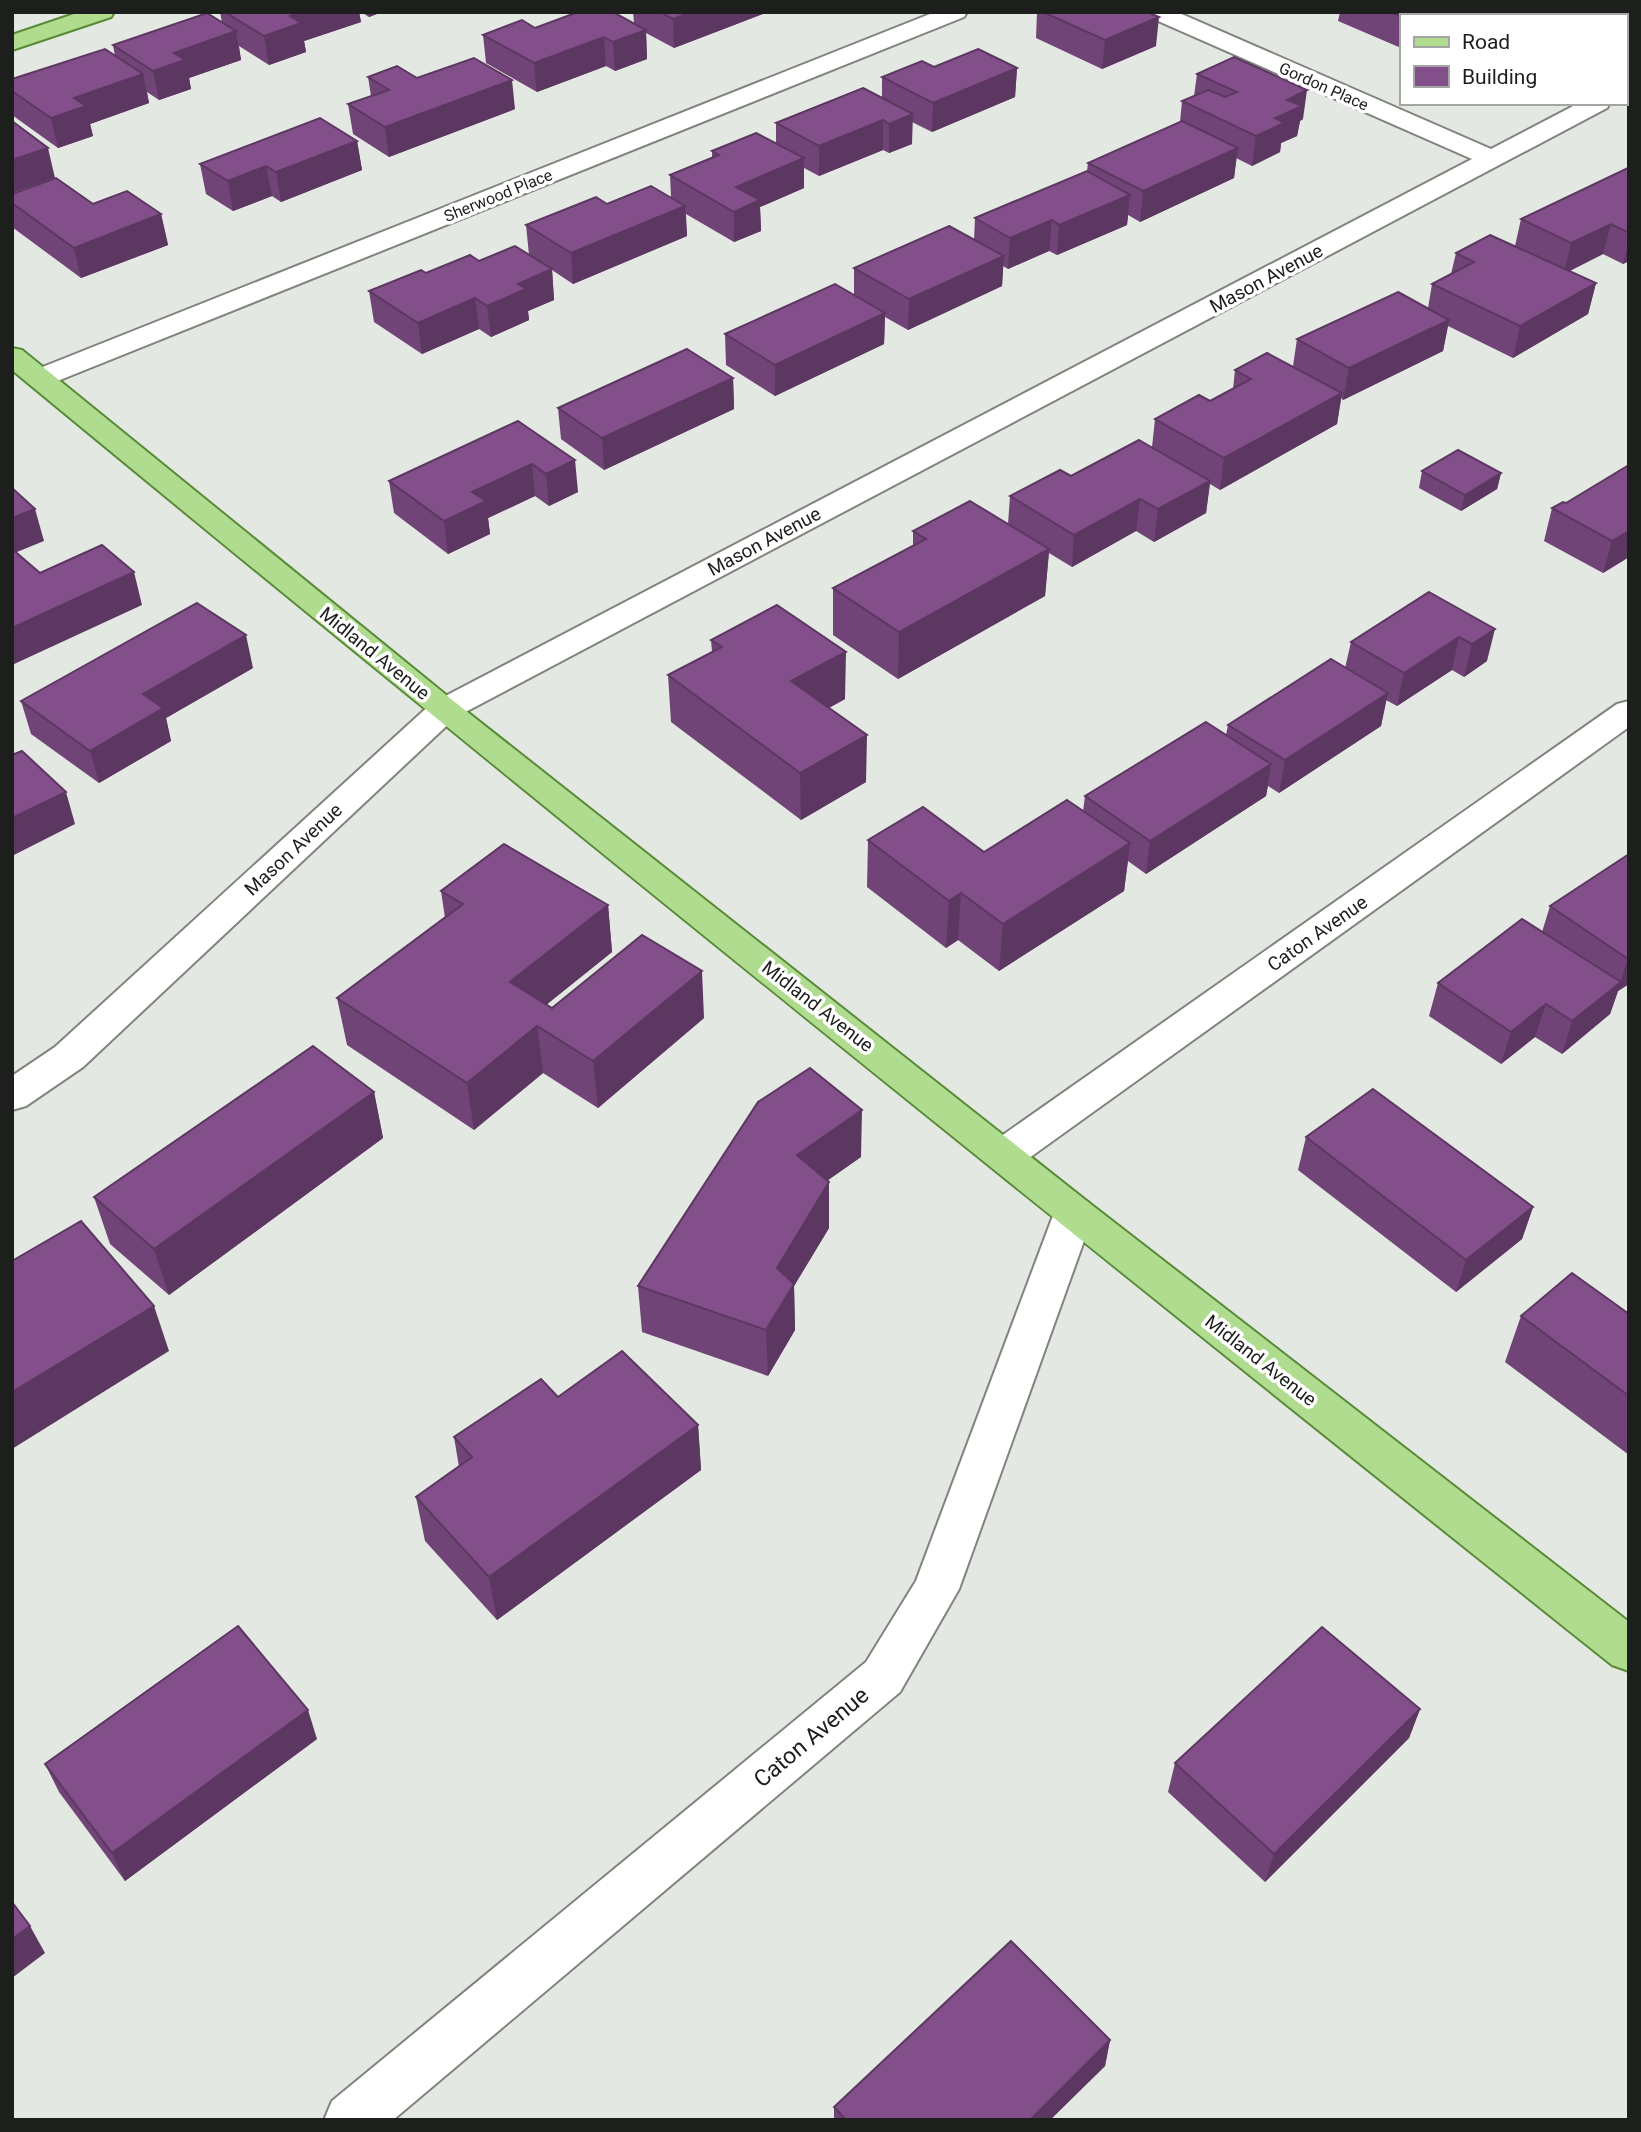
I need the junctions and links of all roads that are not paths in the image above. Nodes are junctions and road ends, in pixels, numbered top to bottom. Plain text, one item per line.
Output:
1 (103, 12) edge
2 (956, 12) edge
3 (1157, 12) edge
4 (12, 43) edge
5 (1594, 105) edge
6 (1492, 159) junction
7 (26, 367) edge
8 (444, 709) junction
9 (1629, 711) edge
10 (12, 1096) edge
11 (1004, 1154) junction
12 (1074, 1213) junction
13 (1629, 1650) edge
14 (351, 2120) edge

1 - 4 main road
2 - 7 street, Sherwood Place
3 - 6 street, Gordon Place
5 - 6 street, Mason Avenue
6 - 8 street, Mason Avenue
7 - 8 main road, Midland Avenue
8 - 10 street, Mason Avenue
8 - 11 main road, Midland Avenue
9 - 11 street, Caton Avenue
11 - 12 main road, Midland Avenue
12 - 13 main road, Midland Avenue
12 - 14 street, Caton Avenue

